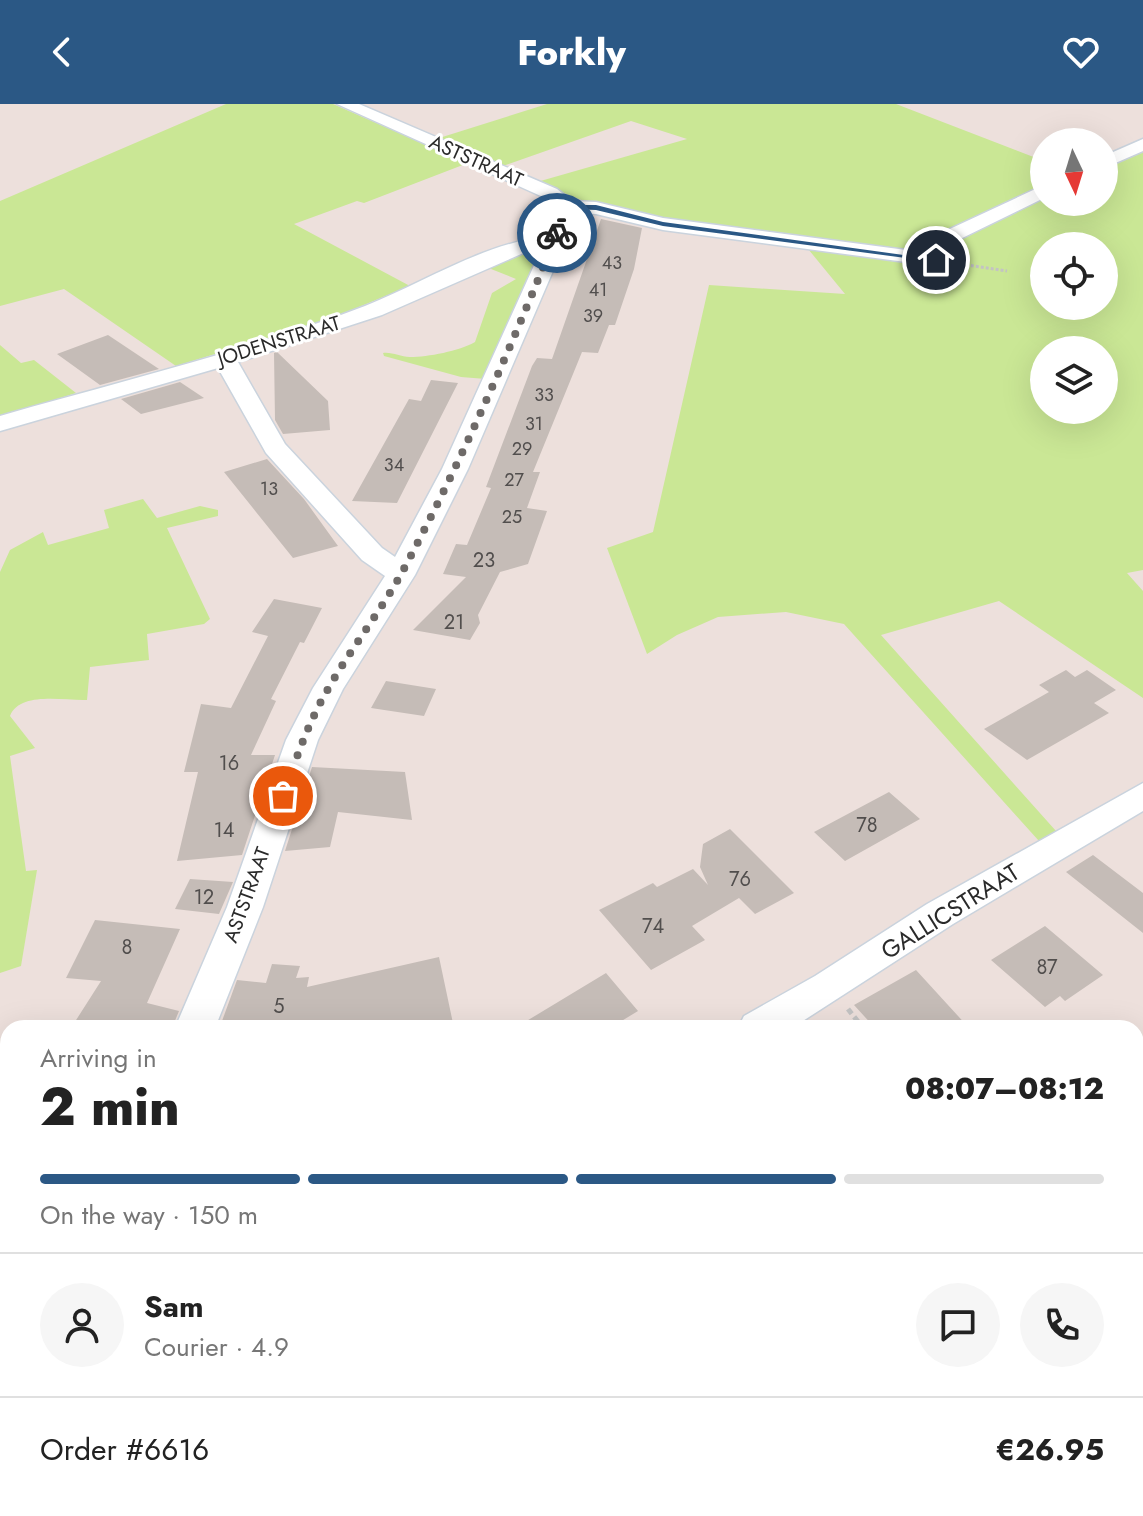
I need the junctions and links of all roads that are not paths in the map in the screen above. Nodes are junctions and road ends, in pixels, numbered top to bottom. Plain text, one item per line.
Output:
1 (345, 104) edge
2 (1143, 144) edge
3 (1118, 156) edge
4 (1030, 198) edge
5 (567, 207) junction
6 (553, 243) junction
7 (224, 358) junction
8 (0, 424) edge
9 (401, 575) junction
10 (1143, 795) edge
11 (198, 1020) edge
12 (772, 1020) edge

1 - 5 street, ASTSTRAAT
2 - 3 street
4 - 5 street
5 - 6 street, ASTSTRAAT
6 - 7 street, JODENSTRAAT
6 - 9 street, ASTSTRAAT
7 - 8 street, JODENSTRAAT
7 - 9 street
9 - 11 street, ASTSTRAAT
10 - 12 street, GALLICSTRAAT

